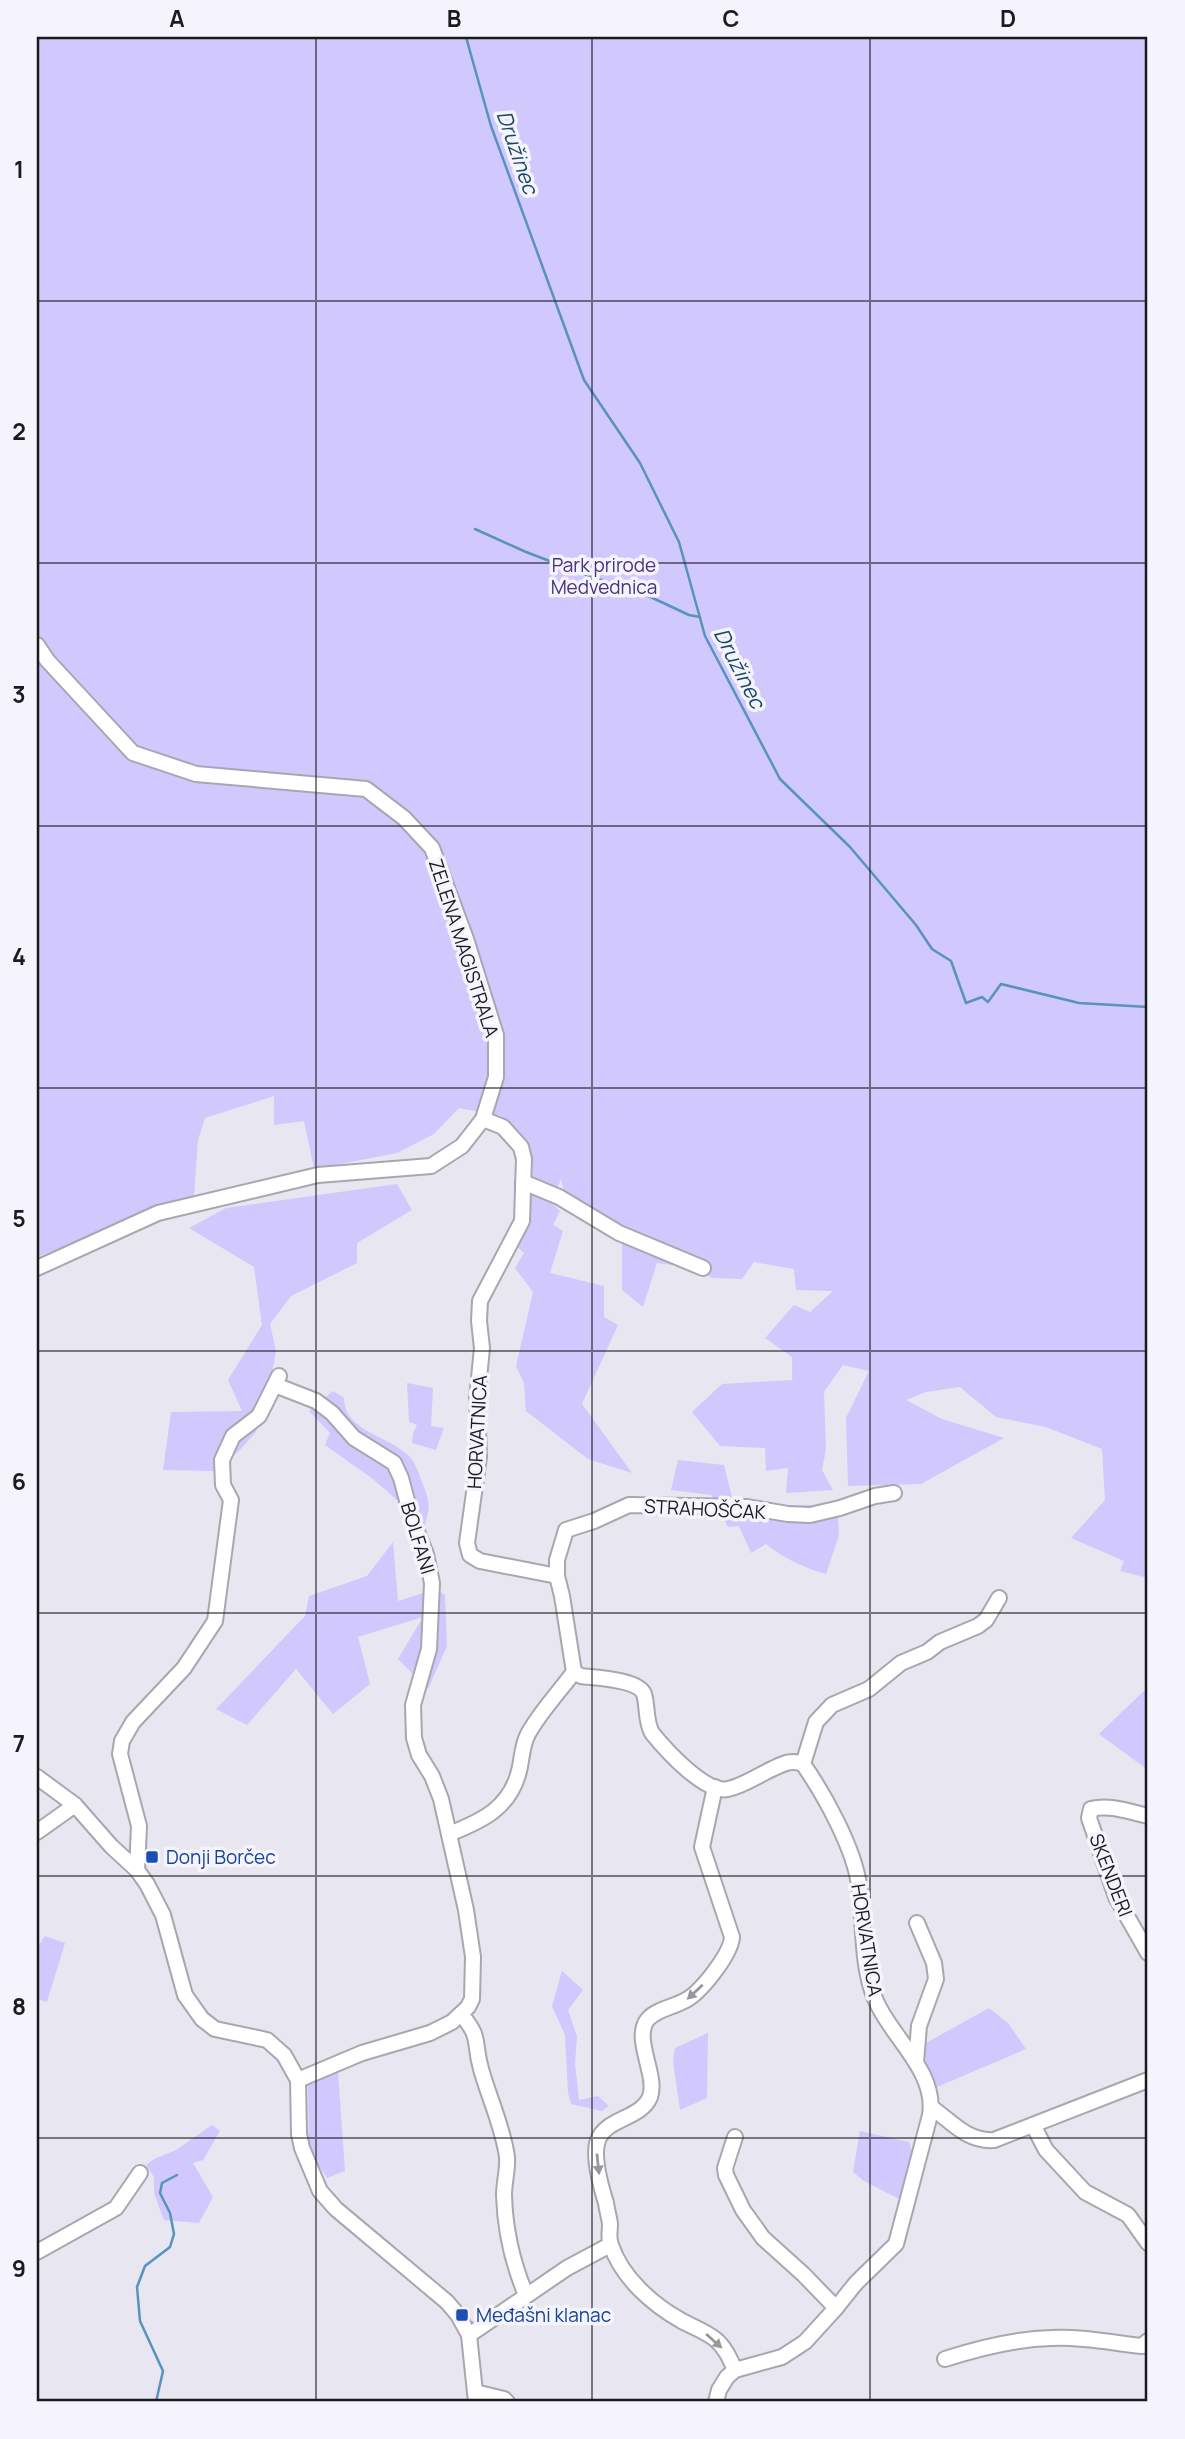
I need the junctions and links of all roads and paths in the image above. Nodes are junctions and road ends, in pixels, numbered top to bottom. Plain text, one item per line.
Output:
1 (37, 645) edge
2 (484, 1119) junction
3 (523, 1182) junction
4 (37, 1268) edge
5 (703, 1268) dead end
6 (894, 1493) dead end
7 (557, 1576) junction
8 (999, 1598) dead end
9 (574, 1672) junction
10 (803, 1763) junction
11 (37, 1777) edge
12 (715, 1787) junction
13 (75, 1805) junction
14 (1148, 1816) edge
15 (37, 1832) edge
16 (449, 1834) junction
17 (137, 1870) junction
18 (916, 1923) dead end
19 (1148, 1953) edge
20 (461, 2014) junction
21 (916, 2063) junction
22 (298, 2080) junction
23 (1148, 2080) edge
24 (931, 2106) junction
25 (1033, 2125) junction
26 (735, 2137) dead end
27 (140, 2173) dead end
28 (1148, 2243) edge
29 (610, 2245) junction
30 (37, 2252) edge
31 (526, 2295) junction
32 (836, 2308) junction
33 (469, 2335) junction
34 (1148, 2342) edge
35 (945, 2359) dead end
36 (735, 2370) junction
37 (475, 2397) edge
38 (507, 2402) edge
39 (716, 2402) edge

1 - 2 street, ZELENA MAGISTRALA
2 - 3 street, HORVATNICA
2 - 4 street, ZELENA MAGISTRALA
3 - 5 street
3 - 7 street, HORVATNICA
6 - 7 street, STRAHOŠČAK
7 - 9 street
8 - 10 street
9 - 12 street
9 - 16 street
10 - 12 street
10 - 21 street, HORVATNICA
11 - 13 street
12 -> 29 street
13 - 15 street
13 - 17 street
14 - 19 street, SKENDERI
16 - 17 street, BOLFANI
16 - 20 street, BOLFANI
17 - 22 street
18 - 21 street, HORVATNICA
20 - 22 street
20 - 31 street
21 - 24 street, HORVATNICA
22 - 33 street
23 - 25 street
24 - 25 street
24 - 32 street
25 - 28 street
26 - 32 street
27 - 30 street
29 - 31 street
29 -> 36 street
31 - 33 street
32 - 36 street
33 - 37 street
34 - 35 street
36 - 39 street
37 - 38 street

